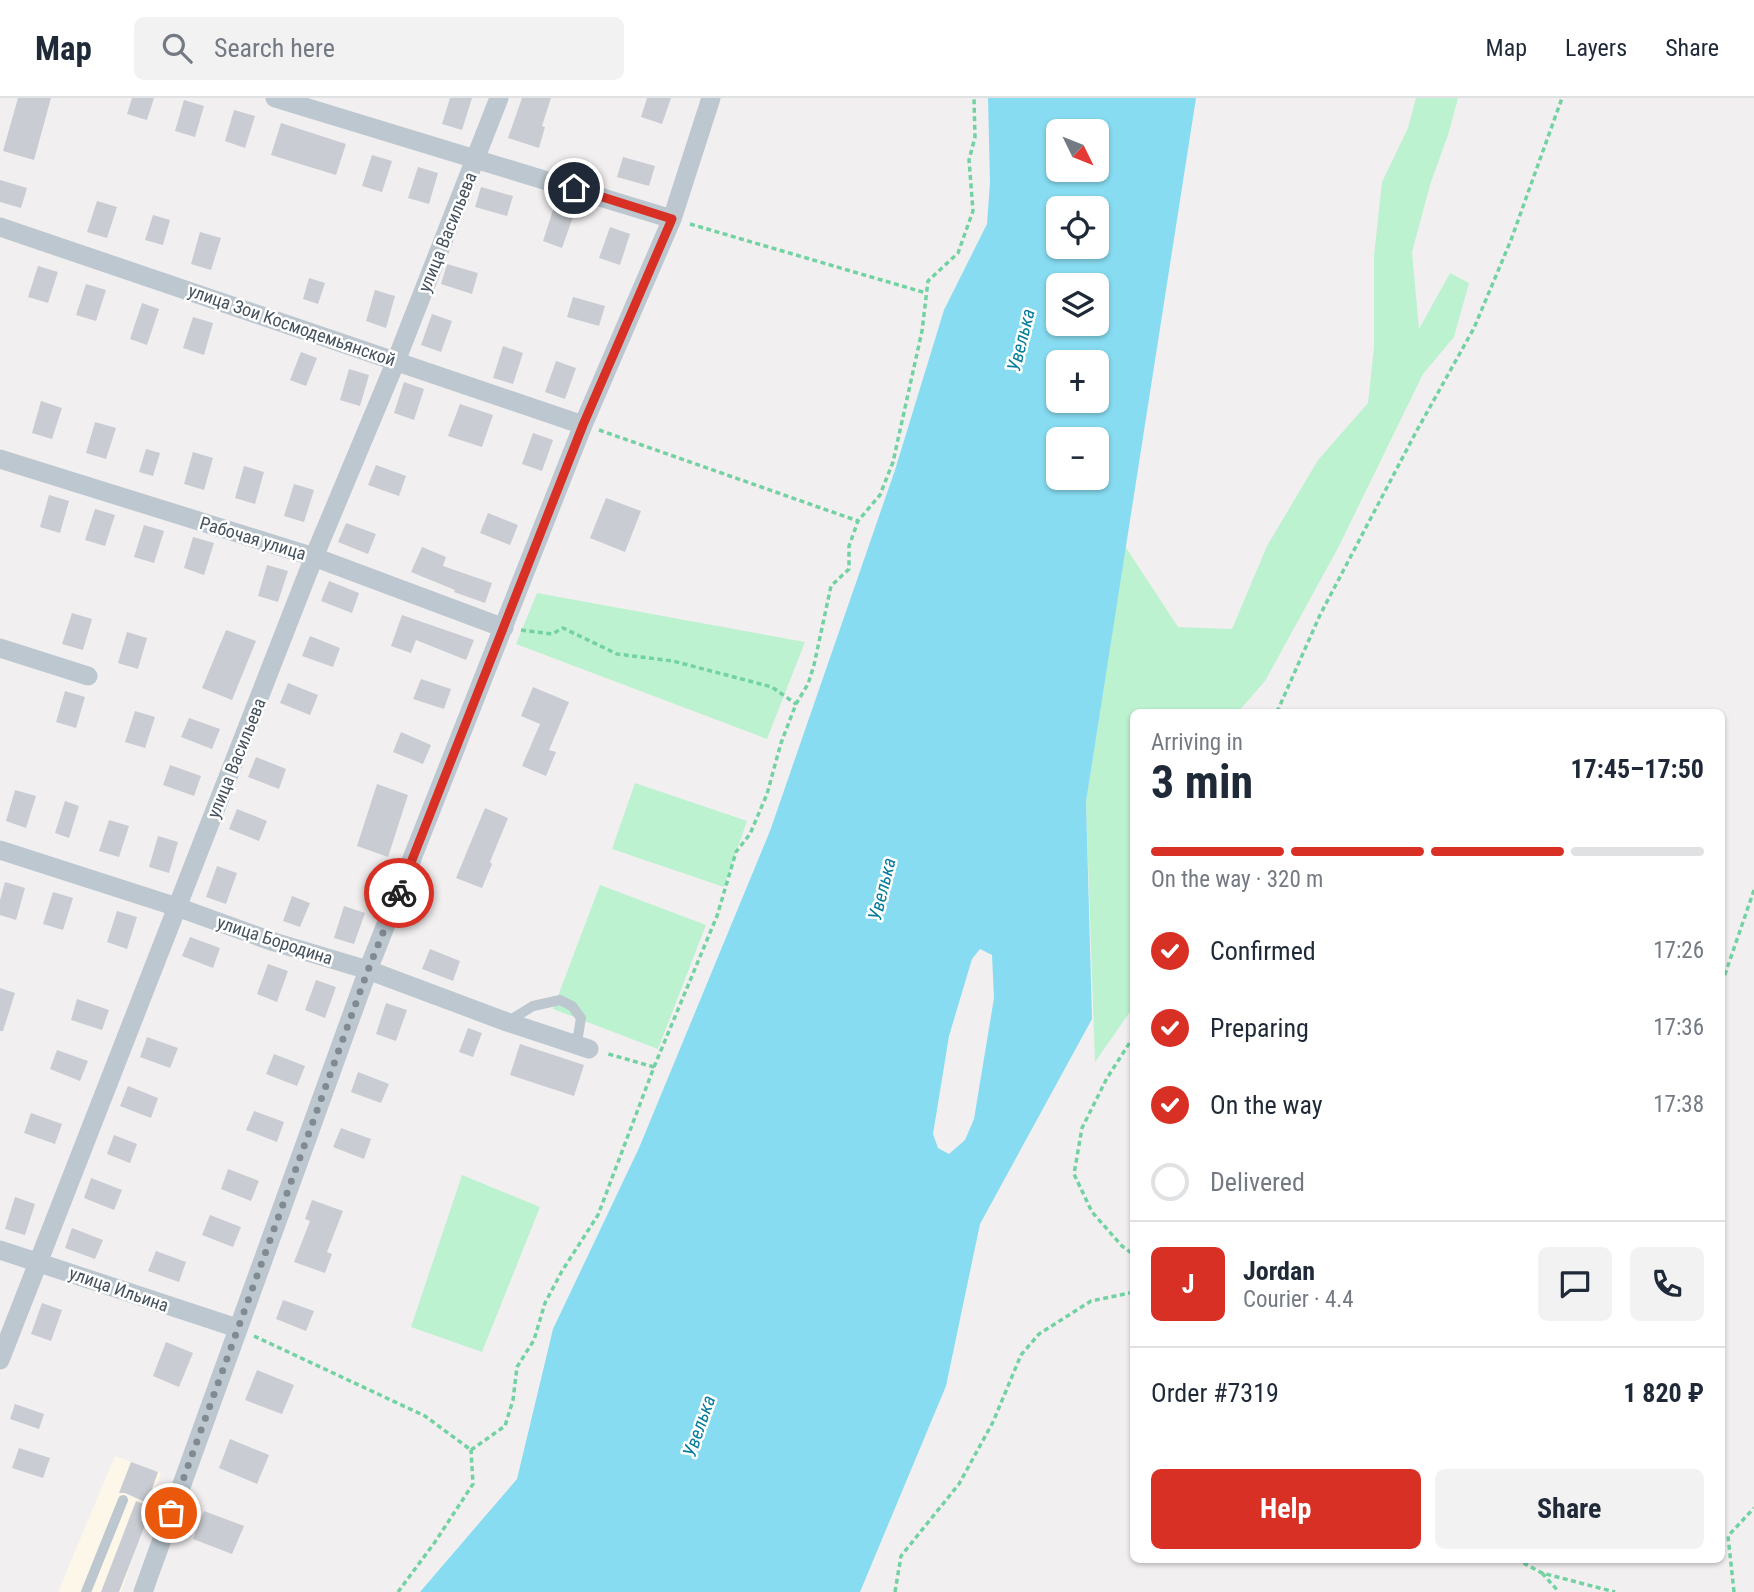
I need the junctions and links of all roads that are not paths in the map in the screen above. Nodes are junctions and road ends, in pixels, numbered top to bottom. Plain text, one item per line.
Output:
1 (275, 98) edge
2 (499, 98) edge
3 (711, 98) edge
4 (477, 158) junction
5 (672, 219) junction
6 (0, 227) edge
7 (396, 361) junction
8 (583, 425) junction
9 (0, 459) edge
10 (314, 558) junction
11 (503, 628) junction
12 (0, 648) edge
13 (88, 676) dead end
14 (0, 850) edge
15 (177, 907) junction
16 (368, 970) junction
17 (507, 1022) junction
18 (567, 1043) junction
19 (589, 1049) road end
20 (0, 1250) edge
21 (38, 1261) junction
22 (237, 1328) junction
23 (0, 1360) edge
24 (123, 1500) dead end
25 (86, 1592) edge
26 (143, 1592) edge

1 - 4 street
2 - 4 street, улица Васильева
3 - 5 street
4 - 5 street
4 - 7 street, улица Васильева
5 - 8 street
6 - 7 street, улица Зои Космодемьянской
7 - 8 street, улица Зои Космодемьянской
7 - 10 street, улица Васильева
8 - 11 street
9 - 10 street, Рабочая улица
10 - 11 street, Рабочая улица
10 - 15 street, улица Васильева
11 - 16 street
12 - 13 street
14 - 15 street, улица Бородина
15 - 16 street, улица Бородина
15 - 21 street, улица Васильева
16 - 17 street, улица Бородина
16 - 22 street
17 - 18 street, улица Бородина
17 - 18 lane
18 - 19 street, улица Бородина
20 - 21 street, улица Ильина
21 - 22 street, улица Ильина
21 - 23 street, улица Васильева
22 - 26 street
24 - 25 lane

